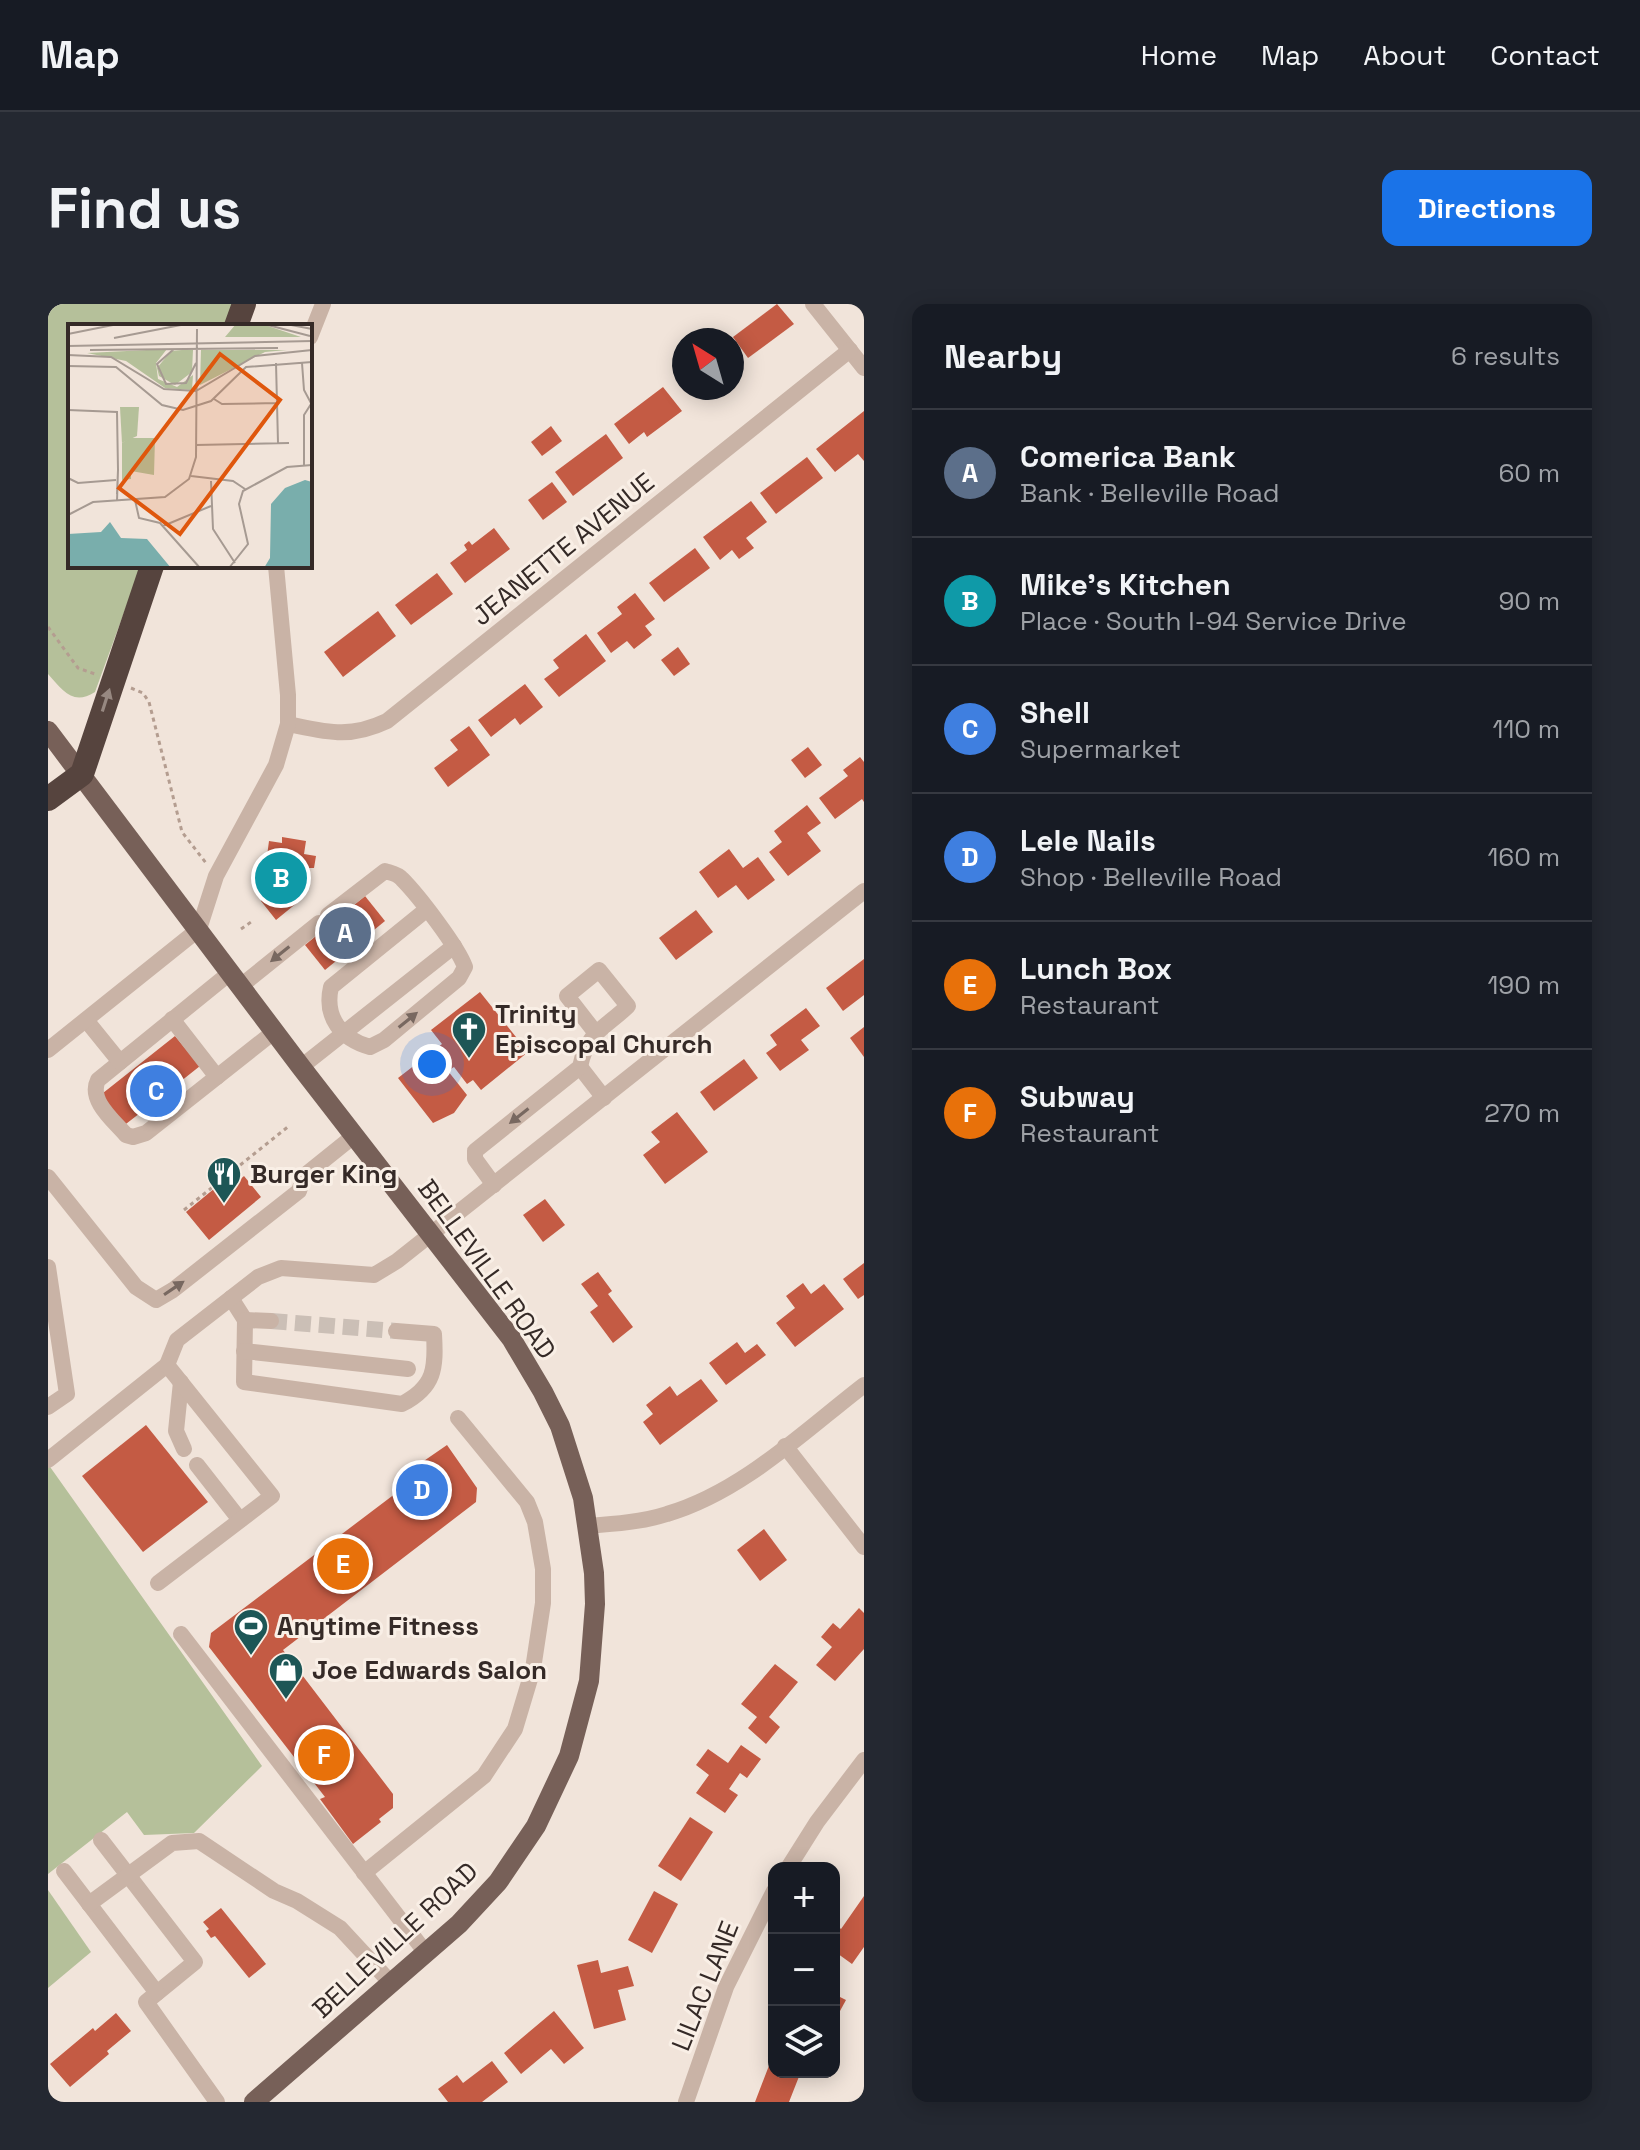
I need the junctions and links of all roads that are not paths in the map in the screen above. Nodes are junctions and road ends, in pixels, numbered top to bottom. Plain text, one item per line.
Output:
1 (244, 304) edge
2 (323, 304) edge
3 (813, 304) edge
4 (237, 324) edge
5 (312, 332) edge
6 (850, 350) junction
7 (864, 368) edge
8 (151, 568) edge
9 (276, 568) edge
10 (288, 724) junction
11 (48, 731) edge
12 (82, 774) junction
13 (48, 799) edge
14 (864, 891) edge
15 (426, 910) junction
16 (199, 929) junction
17 (454, 946) junction
18 (237, 978) junction
19 (172, 1019) junction
20 (86, 1020) junction
21 (275, 1031) junction
22 (595, 1032) dead end
23 (342, 1035) junction
24 (48, 1050) edge
25 (120, 1062) junction
26 (301, 1067) junction
27 (580, 1067) junction
28 (217, 1077) junction
29 (604, 1098) junction
30 (355, 1135) junction
31 (48, 1177) edge
32 (494, 1185) junction
33 (432, 1234) junction
34 (48, 1267) edge
35 (231, 1298) junction
36 (245, 1320) junction
37 (271, 1321) tunnel mouth
38 (396, 1331) tunnel mouth
39 (244, 1351) junction
40 (167, 1365) junction
41 (408, 1369) dead end
42 (181, 1382) junction
43 (864, 1385) edge
44 (48, 1407) edge
45 (458, 1418) dead end
46 (785, 1446) junction
47 (184, 1449) dead end
48 (48, 1460) edge
49 (197, 1465) dead end
50 (240, 1520) junction
51 (587, 1526) junction
52 (864, 1547) edge
53 (158, 1583) dead end
54 (181, 1634) dead end
55 (864, 1760) edge
56 (101, 1840) dead end
57 (792, 1862) edge
58 (64, 1871) dead end
59 (364, 1873) junction
60 (128, 1875) junction
61 (768, 1903) edge
62 (89, 1904) junction
63 (426, 1953) junction
64 (391, 1983) junction
65 (157, 1993) junction
66 (261, 2100) edge
67 (217, 2102) edge
68 (686, 2102) edge

1 - 4 highway
2 - 5 street
3 - 6 street
6 - 7 street
6 - 10 street, JEANETTE AVENUE
12 -> 8 highway
9 - 10 street
10 - 16 street
11 - 12 main road, BELLEVILLE ROAD
12 - 13 highway
12 - 16 main road, BELLEVILLE ROAD
14 - 29 street
15 - 17 street
15 -> 18 street
15 - 23 street
16 - 18 main road, BELLEVILLE ROAD
16 - 20 street
17 - 23 street
23 -> 17 street
18 - 19 street
18 - 21 main road, BELLEVILLE ROAD
19 - 25 street
19 - 28 street
20 - 24 street
20 - 25 street
21 - 26 main road, BELLEVILLE ROAD
21 - 28 street
22 - 27 street
23 - 26 street
25 - 28 street
26 - 30 main road, BELLEVILLE ROAD
27 - 29 street
27 -> 32 street
29 - 32 street
31 -> 30 street
30 - 33 main road, BELLEVILLE ROAD
32 - 33 street
33 - 35 street
33 - 51 main road, BELLEVILLE ROAD
34 - 44 street
35 - 36 street
35 - 40 street
36 - 37 street
36 - 39 street
38 - 39 street
39 - 41 street
40 - 42 street
40 - 48 street
42 - 47 street
42 - 50 street
43 - 46 street
45 - 59 street
46 - 51 street
46 - 52 street
49 - 50 street
50 - 53 street
51 - 63 main road, BELLEVILLE ROAD
54 - 59 street
55 - 57 street
56 - 60 street
58 - 62 street
59 - 63 street
60 - 62 street
60 - 64 street
60 - 65 street
61 - 68 street, LILAC LANE
62 - 65 street
63 - 64 main road, BELLEVILLE ROAD
64 - 66 main road, BELLEVILLE ROAD
65 - 67 street

